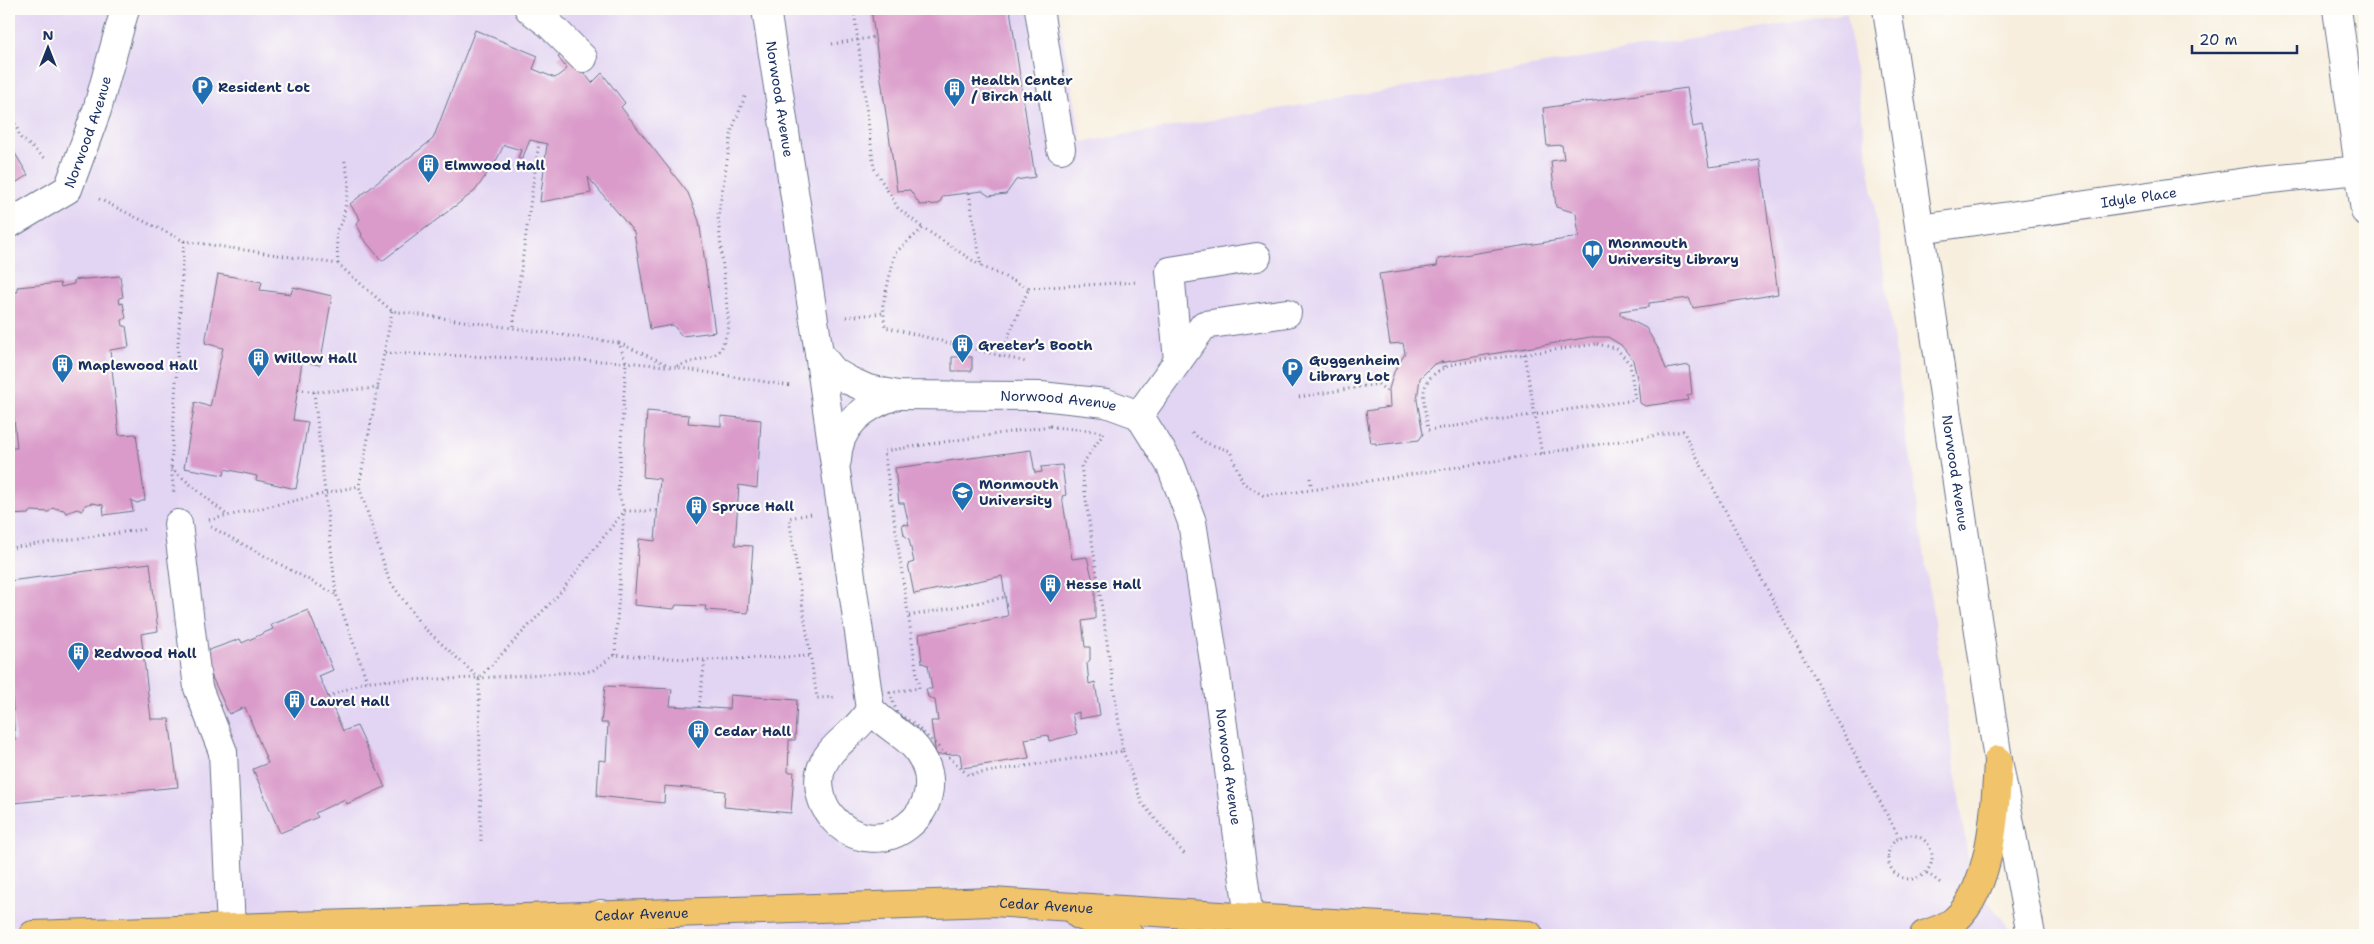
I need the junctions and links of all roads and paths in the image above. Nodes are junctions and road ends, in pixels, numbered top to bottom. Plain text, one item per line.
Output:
1 (125, 9) edge
2 (529, 9) edge
3 (766, 9) edge
4 (1039, 9) edge
5 (1887, 9) edge
6 (2338, 9) edge
7 (854, 10) dead end
8 (875, 37) dead end
9 (858, 40) junction
10 (832, 44) dead end
11 (583, 58) dead end
12 (749, 86) dead end
13 (539, 142) dead end
14 (1061, 149) dead end
15 (344, 157) dead end
16 (2359, 170) junction
17 (969, 193) dead end
18 (96, 198) dead end
19 (2365, 211) edge
20 (9, 224) edge
21 (923, 228) junction
22 (1920, 229) junction
23 (184, 241) junction
24 (1257, 257) dead end
25 (338, 264) junction
26 (981, 266) junction
27 (1170, 281) junction
28 (1029, 288) junction
29 (392, 310) junction
30 (884, 313) junction
31 (1287, 314) dead end
32 (845, 318) dead end
33 (512, 326) junction
34 (619, 343) junction
35 (819, 352) junction
36 (385, 353) junction
37 (1524, 354) junction
38 (1000, 356) junction
39 (1178, 361) junction
40 (1442, 361) dead end
41 (626, 362) junction
42 (1030, 363) dead end
43 (674, 366) junction
44 (1444, 368) junction
45 (796, 386) dead end
46 (379, 388) junction
47 (298, 389) dead end
48 (314, 392) junction
49 (1389, 393) dead end
50 (897, 395) junction
51 (1299, 397) dead end
52 (1535, 414) junction
53 (1139, 415) junction
54 (1192, 432) dead end
55 (1542, 454) junction
56 (171, 468) junction
57 (837, 477) junction
58 (1310, 478) dead end
59 (359, 486) junction
60 (1312, 490) junction
61 (326, 493) junction
62 (624, 511) junction
63 (657, 511) dead end
64 (816, 514) dead end
65 (228, 516) junction
66 (178, 524) junction
67 (9, 548) edge
68 (336, 594) junction
69 (1006, 596) dead end
70 (909, 616) junction
71 (615, 655) junction
72 (810, 656) junction
73 (705, 660) junction
74 (478, 678) junction
75 (367, 681) junction
76 (841, 696) dead end
77 (328, 697) dead end
78 (699, 708) dead end
79 (870, 709) junction
80 (1123, 751) junction
81 (1998, 760) junction
82 (1899, 837) junction
83 (481, 844) dead end
84 (1185, 854) dead end
85 (1926, 873) junction
86 (1944, 886) dead end
87 (1057, 906) junction
88 (602, 925) edge
89 (1251, 926) edge
90 (231, 929) junction
91 (1427, 933) edge
92 (33, 935) edge
93 (1129, 935) edge
94 (1529, 935) edge
95 (1924, 935) edge
96 (2031, 935) edge

1 - 20 street, Norwood Avenue
2 - 11 street
3 - 35 street, Norwood Avenue
4 - 14 street
5 - 22 street, Norwood Avenue
6 - 16 street
7 - 9 path
8 - 9 path
9 - 10 path
9 - 21 path
12 - 43 path
13 - 33 path
15 - 25 path
16 - 19 street
16 - 22 street, Idyle Place
17 - 26 path
18 - 23 path
21 - 26 path
21 - 30 path
22 - 81 street, Norwood Avenue
23 - 25 path
23 - 56 path
24 - 27 street
25 - 29 path
26 - 28 path
27 - 28 path
27 - 39 street
28 - 38 path
29 - 33 path
29 - 36 path
30 - 32 path
30 - 38 path
31 - 39 street
33 - 34 path
34 - 41 path
34 - 43 path
35 - 50 street, Norwood Avenue
35 - 57 street
36 - 41 path
36 - 46 path
37 - 44 path
37 - 52 path
37 - 52 path
38 - 42 path
39 - 53 street
40 - 44 path
41 - 43 path
41 - 62 path
43 - 45 path
44 - 52 path
46 - 48 path
46 - 59 path
47 - 48 path
48 - 61 path
49 - 51 path
50 - 53 street, Norwood Avenue
50 - 57 street
52 - 55 path
53 - 89 street, Norwood Avenue
54 - 60 path
55 - 60 path
55 - 82 path
56 - 65 path
56 - 66 path
57 - 79 street
58 - 60 path
59 - 61 path
59 - 74 path
61 - 65 path
61 - 68 path
62 - 63 path
62 - 71 path
62 - 74 path
64 - 72 path
65 - 68 path
66 - 67 path
66 - 90 street
68 - 75 path
69 - 70 path
70 - 80 path
70 - 80 path
71 - 73 path
71 - 74 path
72 - 73 path
72 - 76 path
73 - 78 path
74 - 75 path
74 - 83 path
75 - 77 path
79 - 79 street
80 - 84 path
81 - 95 main road
81 - 96 street, Norwood Avenue
82 - 85 path
82 - 85 path
85 - 86 path
87 - 88 main road, Cedar Avenue
87 - 89 main road, Cedar Avenue
87 - 93 main road
88 - 90 main road, Cedar Avenue
89 - 91 main road
90 - 92 main road, Cedar Avenue
91 - 94 main road

